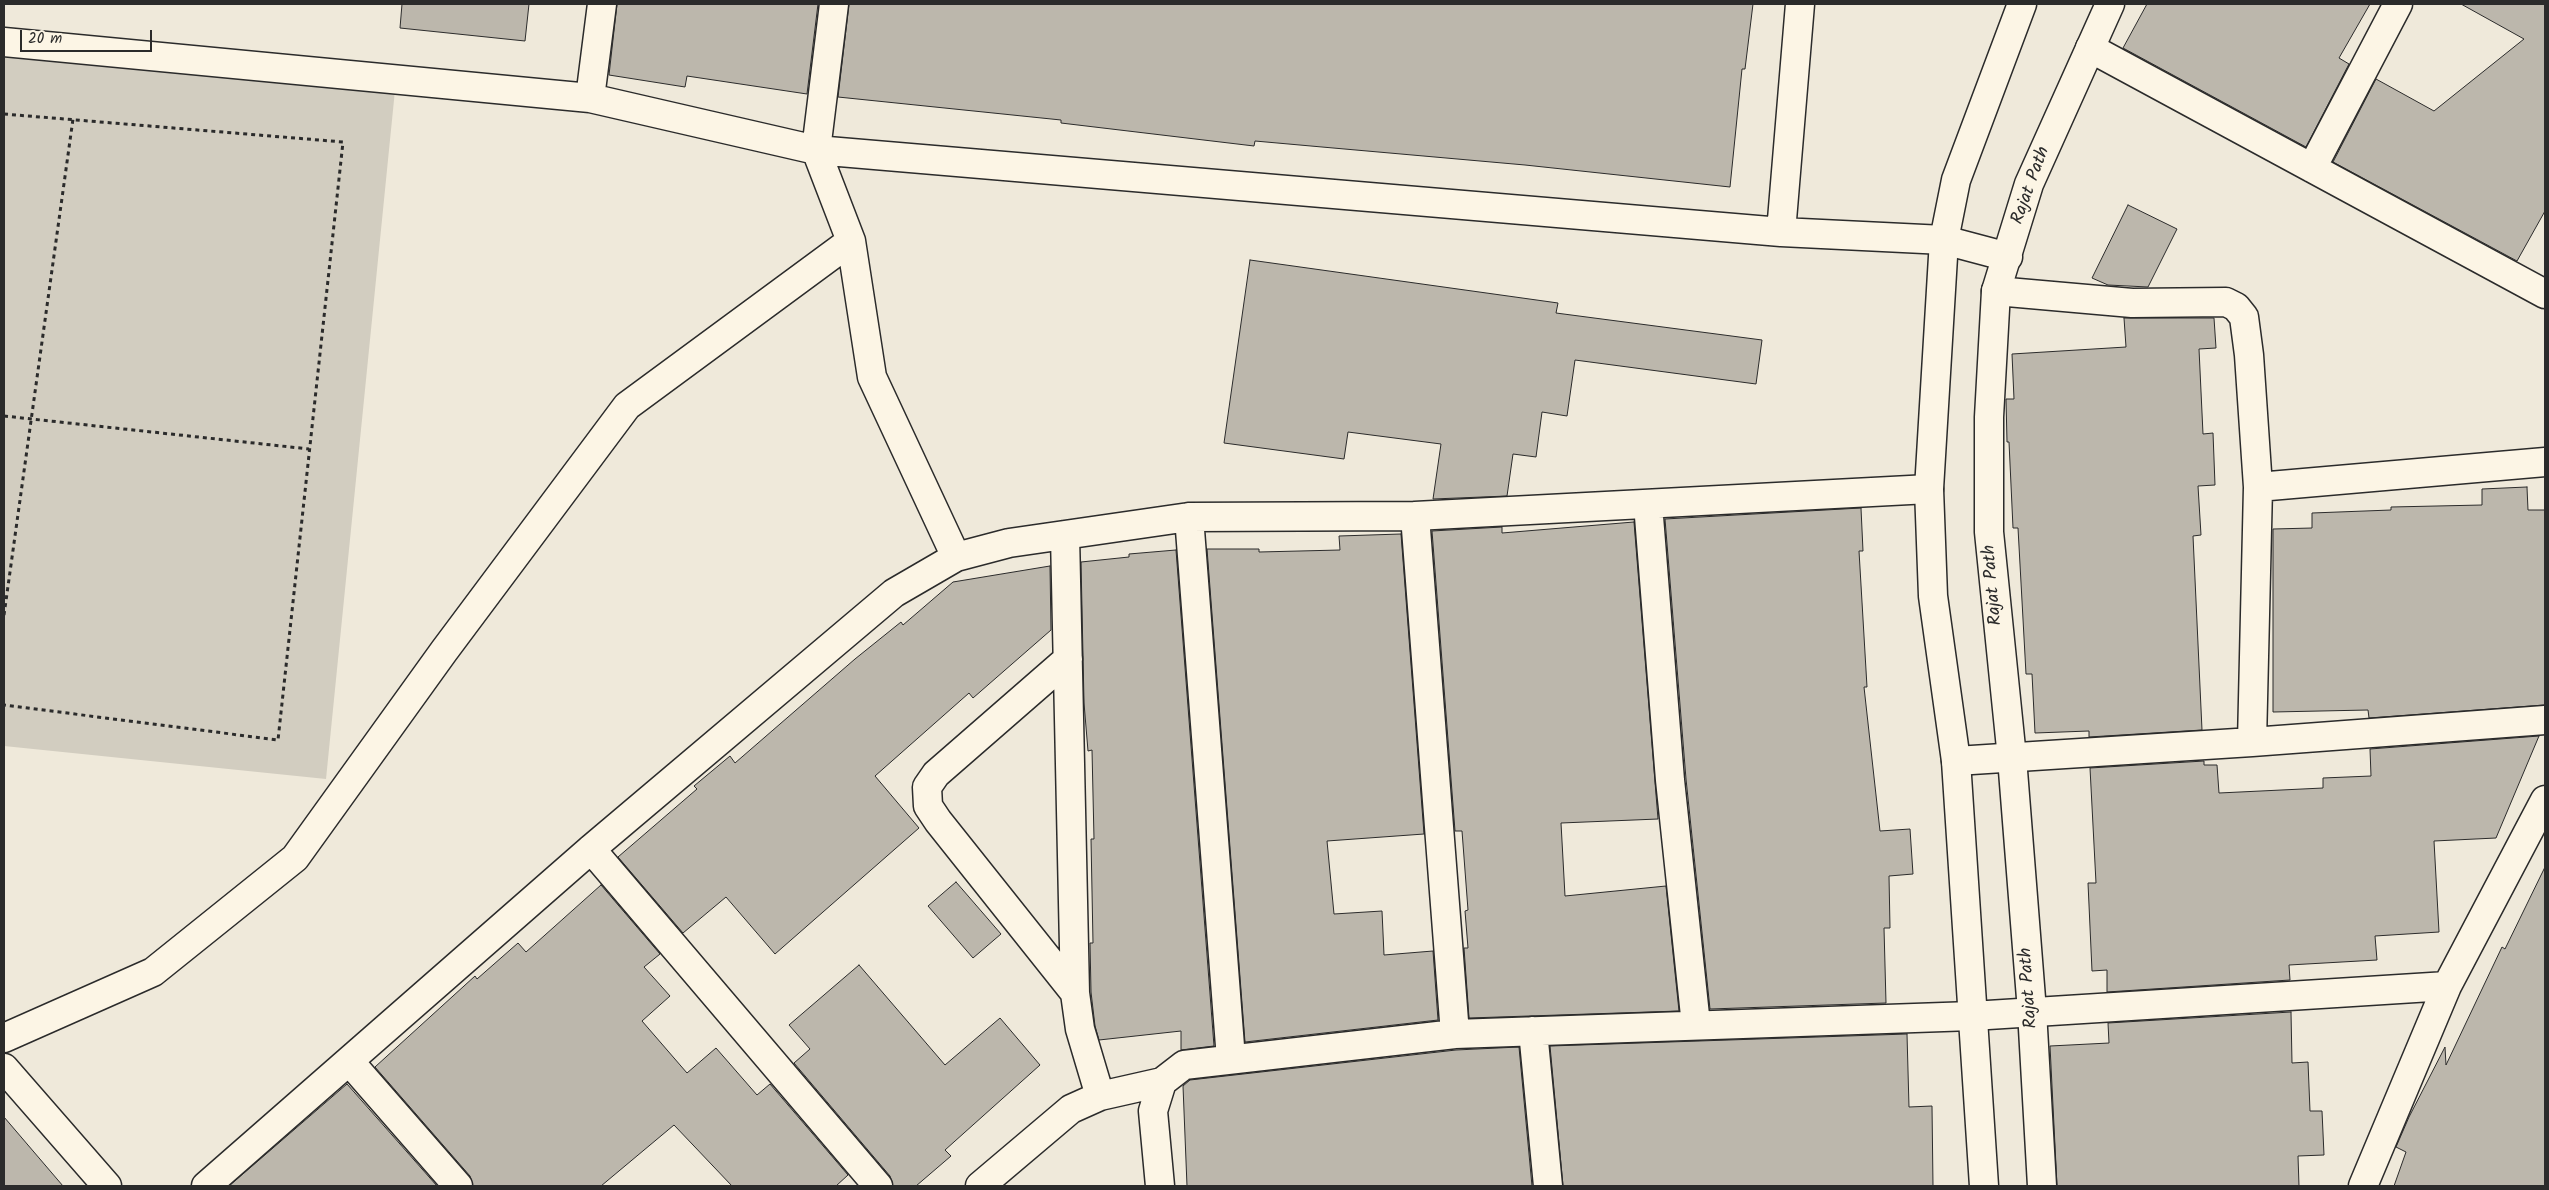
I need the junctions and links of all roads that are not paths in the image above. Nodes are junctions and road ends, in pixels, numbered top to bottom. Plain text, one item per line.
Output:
1 (602, 4) edge
2 (834, 4) edge
3 (1800, 4) edge
4 (2022, 4) edge
5 (2110, 4) edge
6 (2398, 4) edge
7 (4, 42) edge
8 (2090, 48) junction
9 (590, 98) junction
10 (816, 150) junction
11 (2312, 168) junction
12 (1781, 232) junction
13 (1944, 240) junction
14 (851, 241) junction
15 (2008, 257) junction
16 (1996, 291) junction
17 (2545, 292) edge
18 (2545, 462) edge
19 (2258, 487) junction
20 (1930, 489) junction
21 (1648, 504) junction
22 (1415, 516) junction
23 (1189, 517) junction
24 (1066, 535) junction
25 (956, 557) junction
26 (1068, 659) junction
27 (2545, 720) edge
28 (2252, 742) junction
29 (2012, 758) junction
30 (1956, 761) junction
31 (2545, 800) edge
32 (591, 848) junction
33 (2447, 986) junction
34 (1075, 993) junction
35 (2032, 1012) junction
36 (1972, 1016) junction
37 (1696, 1025) junction
38 (1533, 1031) junction
39 (1455, 1034) junction
40 (4, 1038) edge
41 (1231, 1059) junction
42 (349, 1061) junction
43 (4, 1068) edge
44 (1162, 1082) junction
45 (1100, 1096) junction
46 (107, 1186) edge
47 (206, 1186) edge
48 (458, 1186) edge
49 (878, 1186) edge
50 (980, 1186) edge
51 (1160, 1186) edge
52 (1548, 1186) edge
53 (1984, 1186) edge
54 (2042, 1186) edge
55 (2364, 1186) edge

1 - 9 street
2 - 10 street
3 - 12 street
4 - 13 street
5 - 8 street, Rajat Path
6 - 11 street
7 - 9 street
8 - 11 street
8 - 15 street, Rajat Path
9 - 10 street
10 - 12 street
10 - 14 street
11 - 17 street
12 - 13 street
13 - 15 street
13 - 20 street
14 - 25 street
14 - 40 street
15 - 16 street, Rajat Path
16 - 19 street
16 - 29 street, Rajat Path
18 - 19 street
19 - 28 street
20 - 21 street
20 - 30 street
21 - 22 street
21 - 37 street
22 - 23 street
22 - 39 street
23 - 24 street
23 - 41 street
24 - 25 street
24 - 26 street
25 - 32 street
26 - 34 street
26 - 34 street
27 - 28 street
28 - 29 street
29 - 30 street
29 - 35 street, Rajat Path
30 - 36 street
31 - 33 street
32 - 42 street
32 - 49 street
33 - 35 street
33 - 55 street
34 - 45 street
35 - 36 street
35 - 54 street, Rajat Path
36 - 37 street
36 - 53 street
37 - 38 street
38 - 39 street
38 - 52 street
39 - 41 street
41 - 44 street
42 - 47 street
42 - 48 street
43 - 46 street
44 - 45 street
44 - 51 street
45 - 50 street

